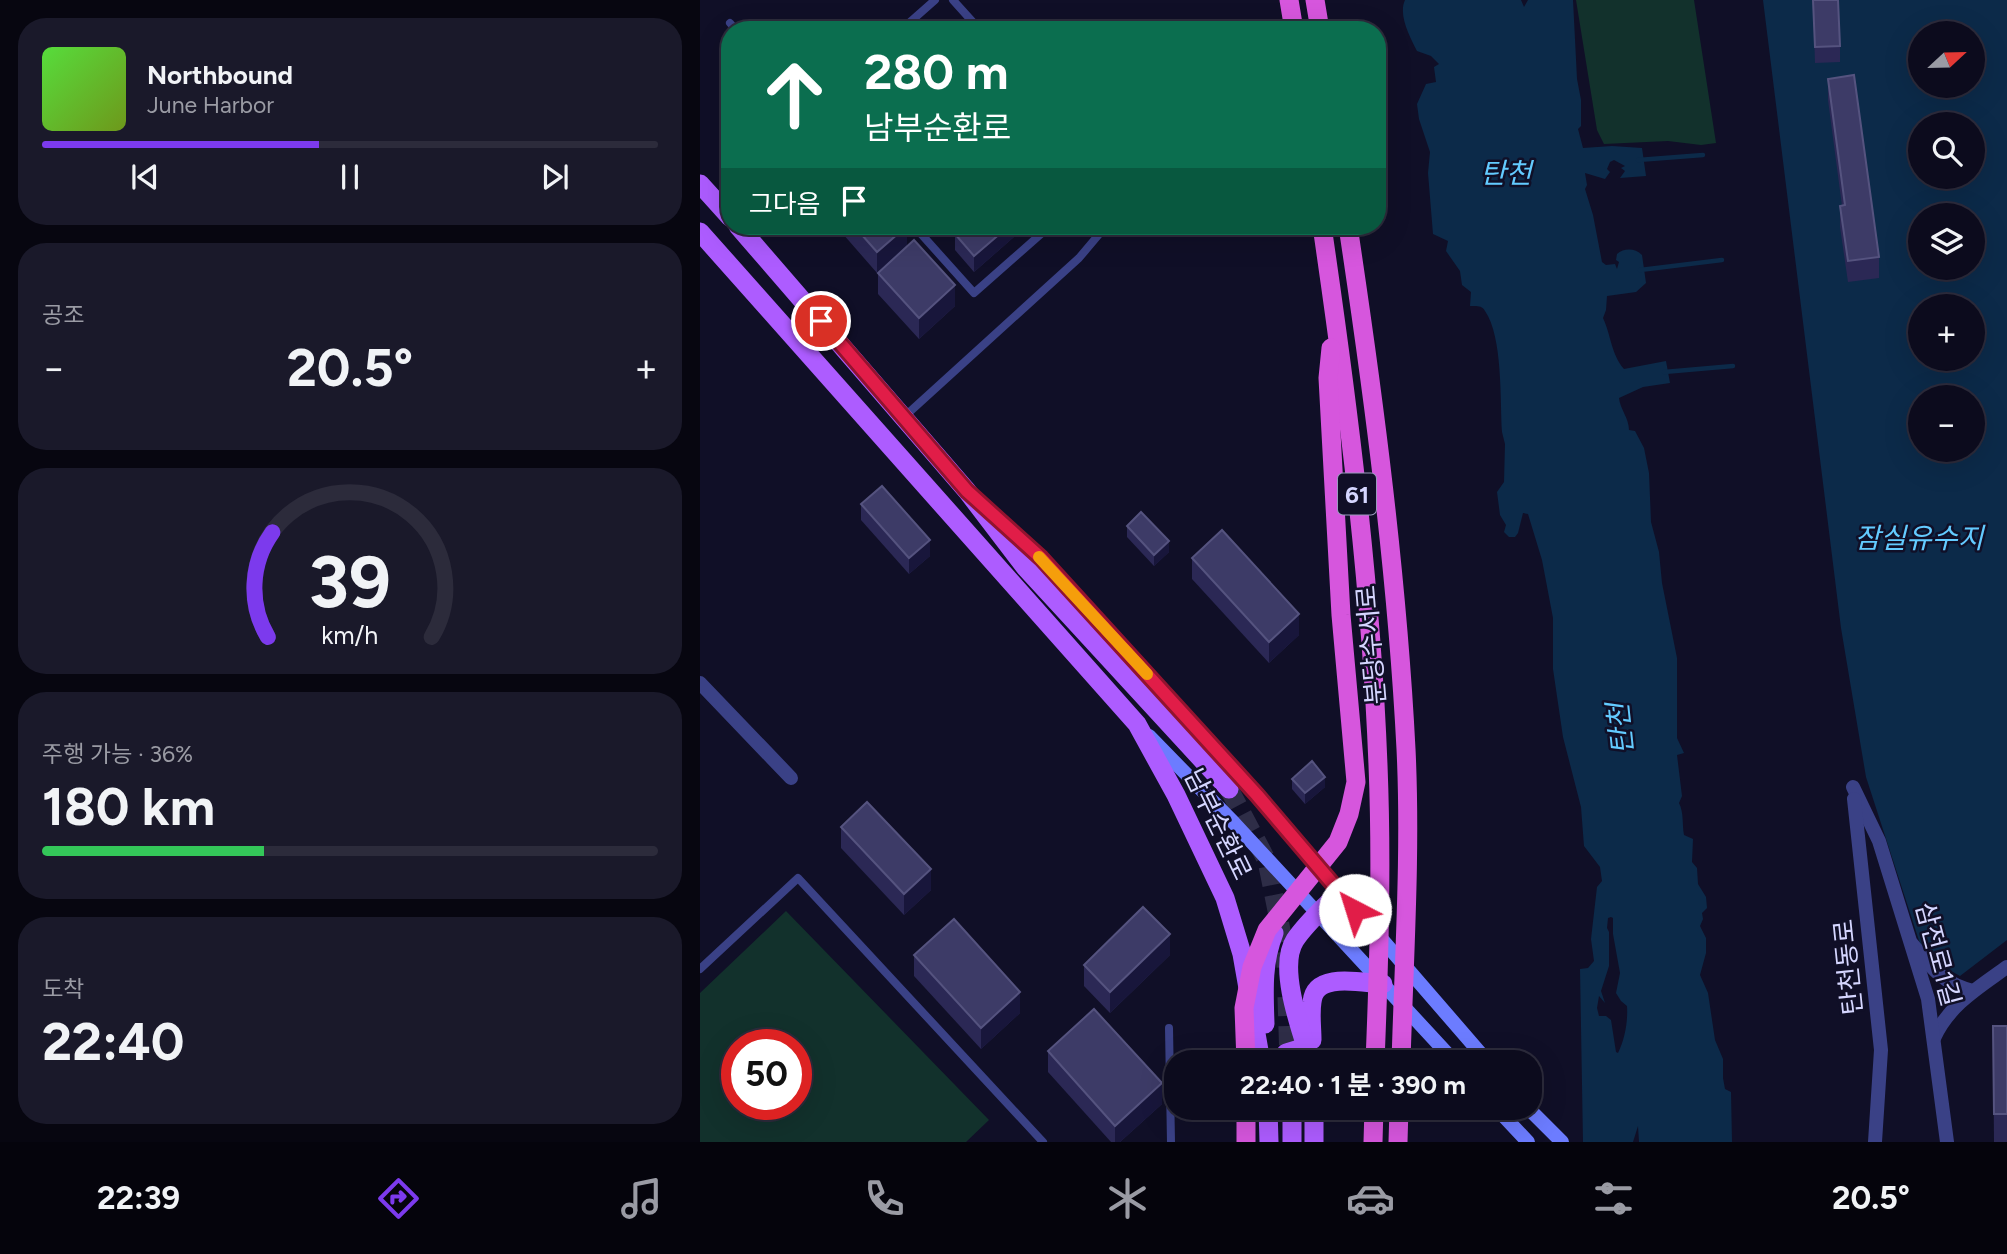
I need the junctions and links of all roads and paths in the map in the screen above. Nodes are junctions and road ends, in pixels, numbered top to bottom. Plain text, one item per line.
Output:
1 (935, 0) edge
2 (953, 0) edge
3 (1289, 0) edge
4 (1315, 0) edge
5 (911, 21) edge
6 (972, 21) edge
7 (1292, 21) edge
8 (1318, 21) edge
9 (700, 184) edge
10 (721, 207) edge
11 (700, 232) edge
12 (746, 235) edge
13 (922, 235) edge
14 (1040, 235) edge
15 (1098, 235) edge
16 (1323, 235) edge
17 (1349, 235) edge
18 (1335, 312) junction
19 (904, 417) junction
20 (967, 491) junction
21 (700, 683) edge
22 (1137, 724) junction
23 (791, 778) dead end
24 (1853, 787) joint
25 (1229, 789) tunnel mouth
26 (1324, 873) junction
27 (1339, 892) junction
28 (1302, 896) junction
29 (1318, 914) junction
30 (1912, 944) junction
31 (2007, 967) edge
32 (700, 969) edge
33 (1385, 986) junction
34 (1973, 991) junction
35 (1169, 1028) dead end
36 (1934, 1038) junction
37 (1245, 1050) edge
38 (1259, 1050) edge
39 (1266, 1050) edge
40 (1308, 1050) edge
41 (1311, 1050) edge
42 (1375, 1050) edge
43 (1401, 1050) edge
44 (1444, 1050) edge
45 (1477, 1050) edge
46 (1246, 1120) edge
47 (1269, 1120) edge
48 (1292, 1120) edge
49 (1314, 1120) edge
50 (1374, 1120) edge
51 (1399, 1120) edge
52 (1507, 1120) edge
53 (1540, 1120) edge
54 (1043, 1142) edge
55 (1171, 1142) edge
56 (1246, 1142) edge
57 (1269, 1142) edge
58 (1292, 1142) edge
59 (1314, 1142) edge
60 (1373, 1142) edge
61 (1399, 1142) edge
62 (1528, 1142) edge
63 (1562, 1142) edge
64 (1875, 1142) edge
65 (1947, 1142) edge

1 - 5 lane
2 - 6 lane
3 - 7 highway
4 - 8 highway
9 - 10 main road
11 - 22 main road, 남부순환로
12 - 19 main road, 남부순환로
13 - 14 lane
15 - 19 lane
16 - 18 highway, 분당수서로 / 61
17 - 43 highway, 분당수서로 / 61
18 - 37 highway
18 - 42 highway, 분당수서로 / 61
19 - 20 main road, 남부순환로
20 - 25 main road, 남부순환로
20 - 26 main road
21 - 23 street
22 - 28 main road
22 - 38 main road, 남부순환로
24 - 30 street, 삼전로1길
24 - 64 street, 탄천동로
26 - 27 main road
26 - 28 main road
27 - 29 main road
27 - 45 main road
28 - 29 main road
28 - 39 main road
29 - 33 main road
29 - 40 main road
30 - 34 street
30 - 36 street, 삼전로1길
31 - 34 street
32 - 54 lane
33 - 41 main road
33 - 44 main road
34 - 36 street
35 - 55 lane
36 - 65 street, 삼전로1길
46 - 56 highway
47 - 57 main road
48 - 58 main road
49 - 59 main road
50 - 60 highway
51 - 61 highway
52 - 62 main road
53 - 63 main road

